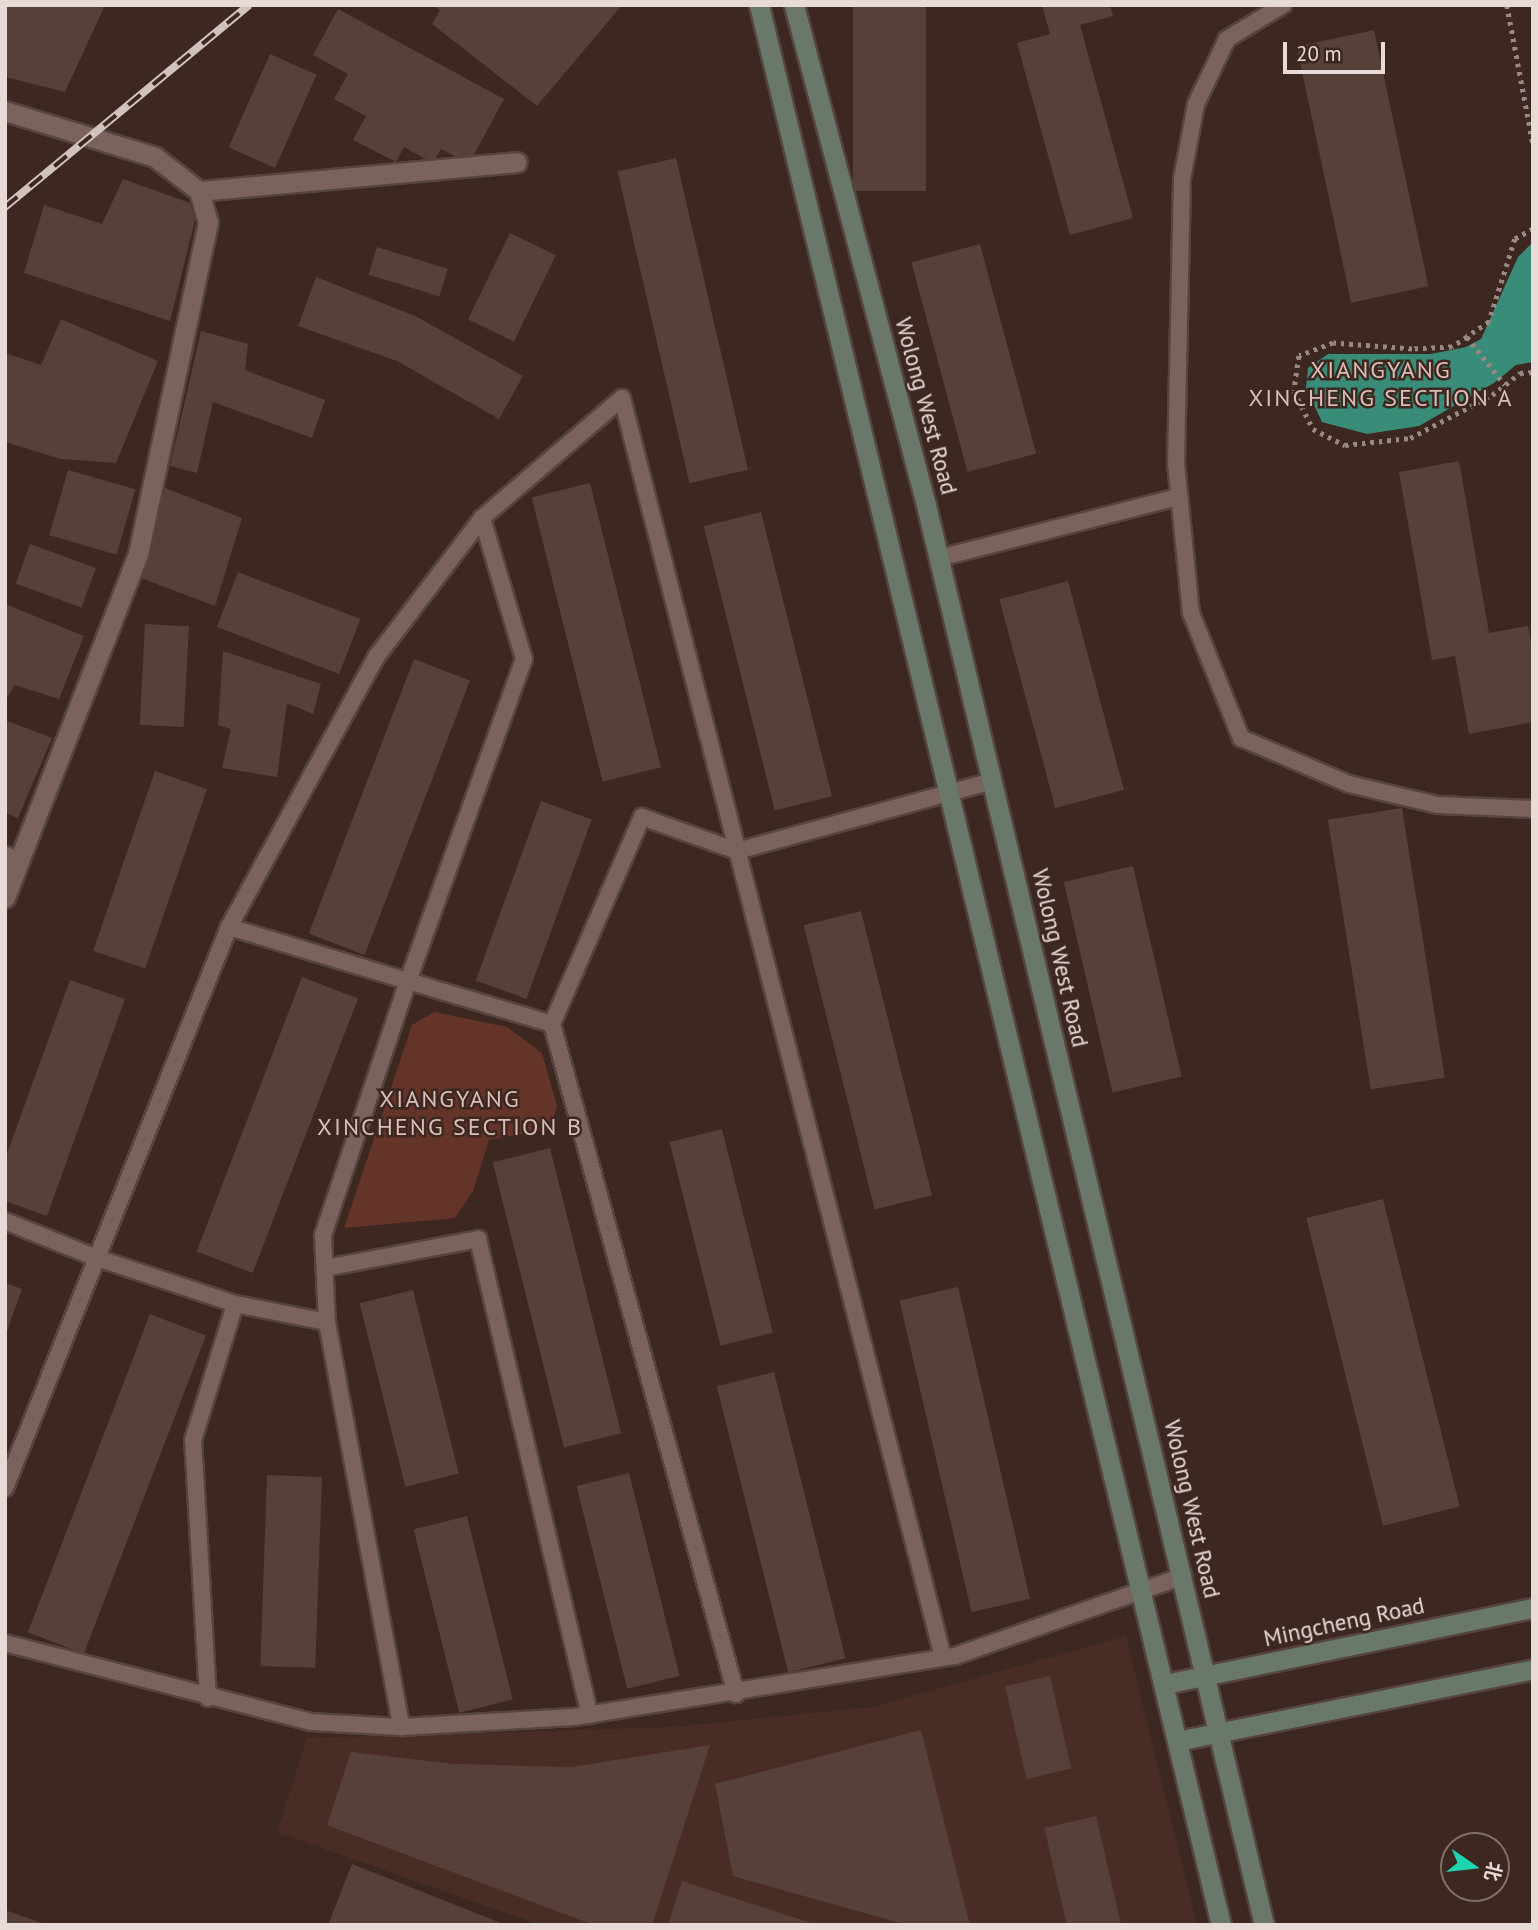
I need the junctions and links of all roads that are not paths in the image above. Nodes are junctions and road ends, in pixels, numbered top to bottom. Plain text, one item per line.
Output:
1 (759, 5) edge
2 (794, 5) edge
3 (1283, 5) edge
4 (5, 111) edge
5 (517, 162) dead end
6 (199, 191) junction
7 (1179, 497) junction
8 (482, 518) junction
9 (939, 558) junction
10 (993, 781) junction
11 (950, 793) junction
12 (1533, 809) edge
13 (737, 851) junction
14 (12, 858) edge
15 (5, 897) edge
16 (229, 927) junction
17 (408, 981) junction
18 (552, 1024) junction
19 (5, 1221) edge
20 (94, 1257) junction
21 (325, 1268) junction
22 (235, 1304) junction
23 (327, 1322) junction
24 (5, 1488) edge
25 (1183, 1576) junction
26 (1143, 1590) junction
27 (1533, 1608) edge
28 (5, 1643) edge
29 (943, 1657) junction
30 (1533, 1669) edge
31 (1206, 1675) junction
32 (1165, 1684) junction
33 (736, 1694) junction
34 (208, 1698) junction
35 (590, 1715) junction
36 (401, 1727) junction
37 (1219, 1735) junction
38 (1177, 1741) junction
39 (1221, 1925) edge
40 (1264, 1925) edge

1 - 11 main road
2 - 9 main road, Wolong West Road
3 - 7 lane
4 - 6 street
5 - 6 street
6 - 14 street
7 - 9 lane
7 - 12 lane
8 - 13 lane
8 - 16 lane
8 - 17 lane
9 - 10 main road, Wolong West Road
10 - 11 lane
10 - 25 main road, Wolong West Road
11 - 13 lane
11 - 26 main road
13 - 18 lane
13 - 29 lane
14 - 15 street
16 - 17 lane
16 - 20 lane
17 - 18 lane
17 - 21 lane
18 - 33 lane
19 - 20 lane
20 - 22 lane
20 - 24 lane
21 - 23 lane
21 - 35 lane
22 - 23 lane
22 - 34 lane
23 - 36 lane
25 - 26 lane
25 - 31 main road, Wolong West Road
26 - 29 lane
26 - 32 main road
27 - 31 main road, Mingcheng Road
28 - 34 lane
29 - 33 lane
30 - 37 main road
31 - 32 main road, Mingcheng Road
31 - 37 main road, Wolong West Road
32 - 38 main road
33 - 35 lane
34 - 36 lane
35 - 36 lane
37 - 38 main road
37 - 40 main road, Wolong West Road
38 - 39 main road

